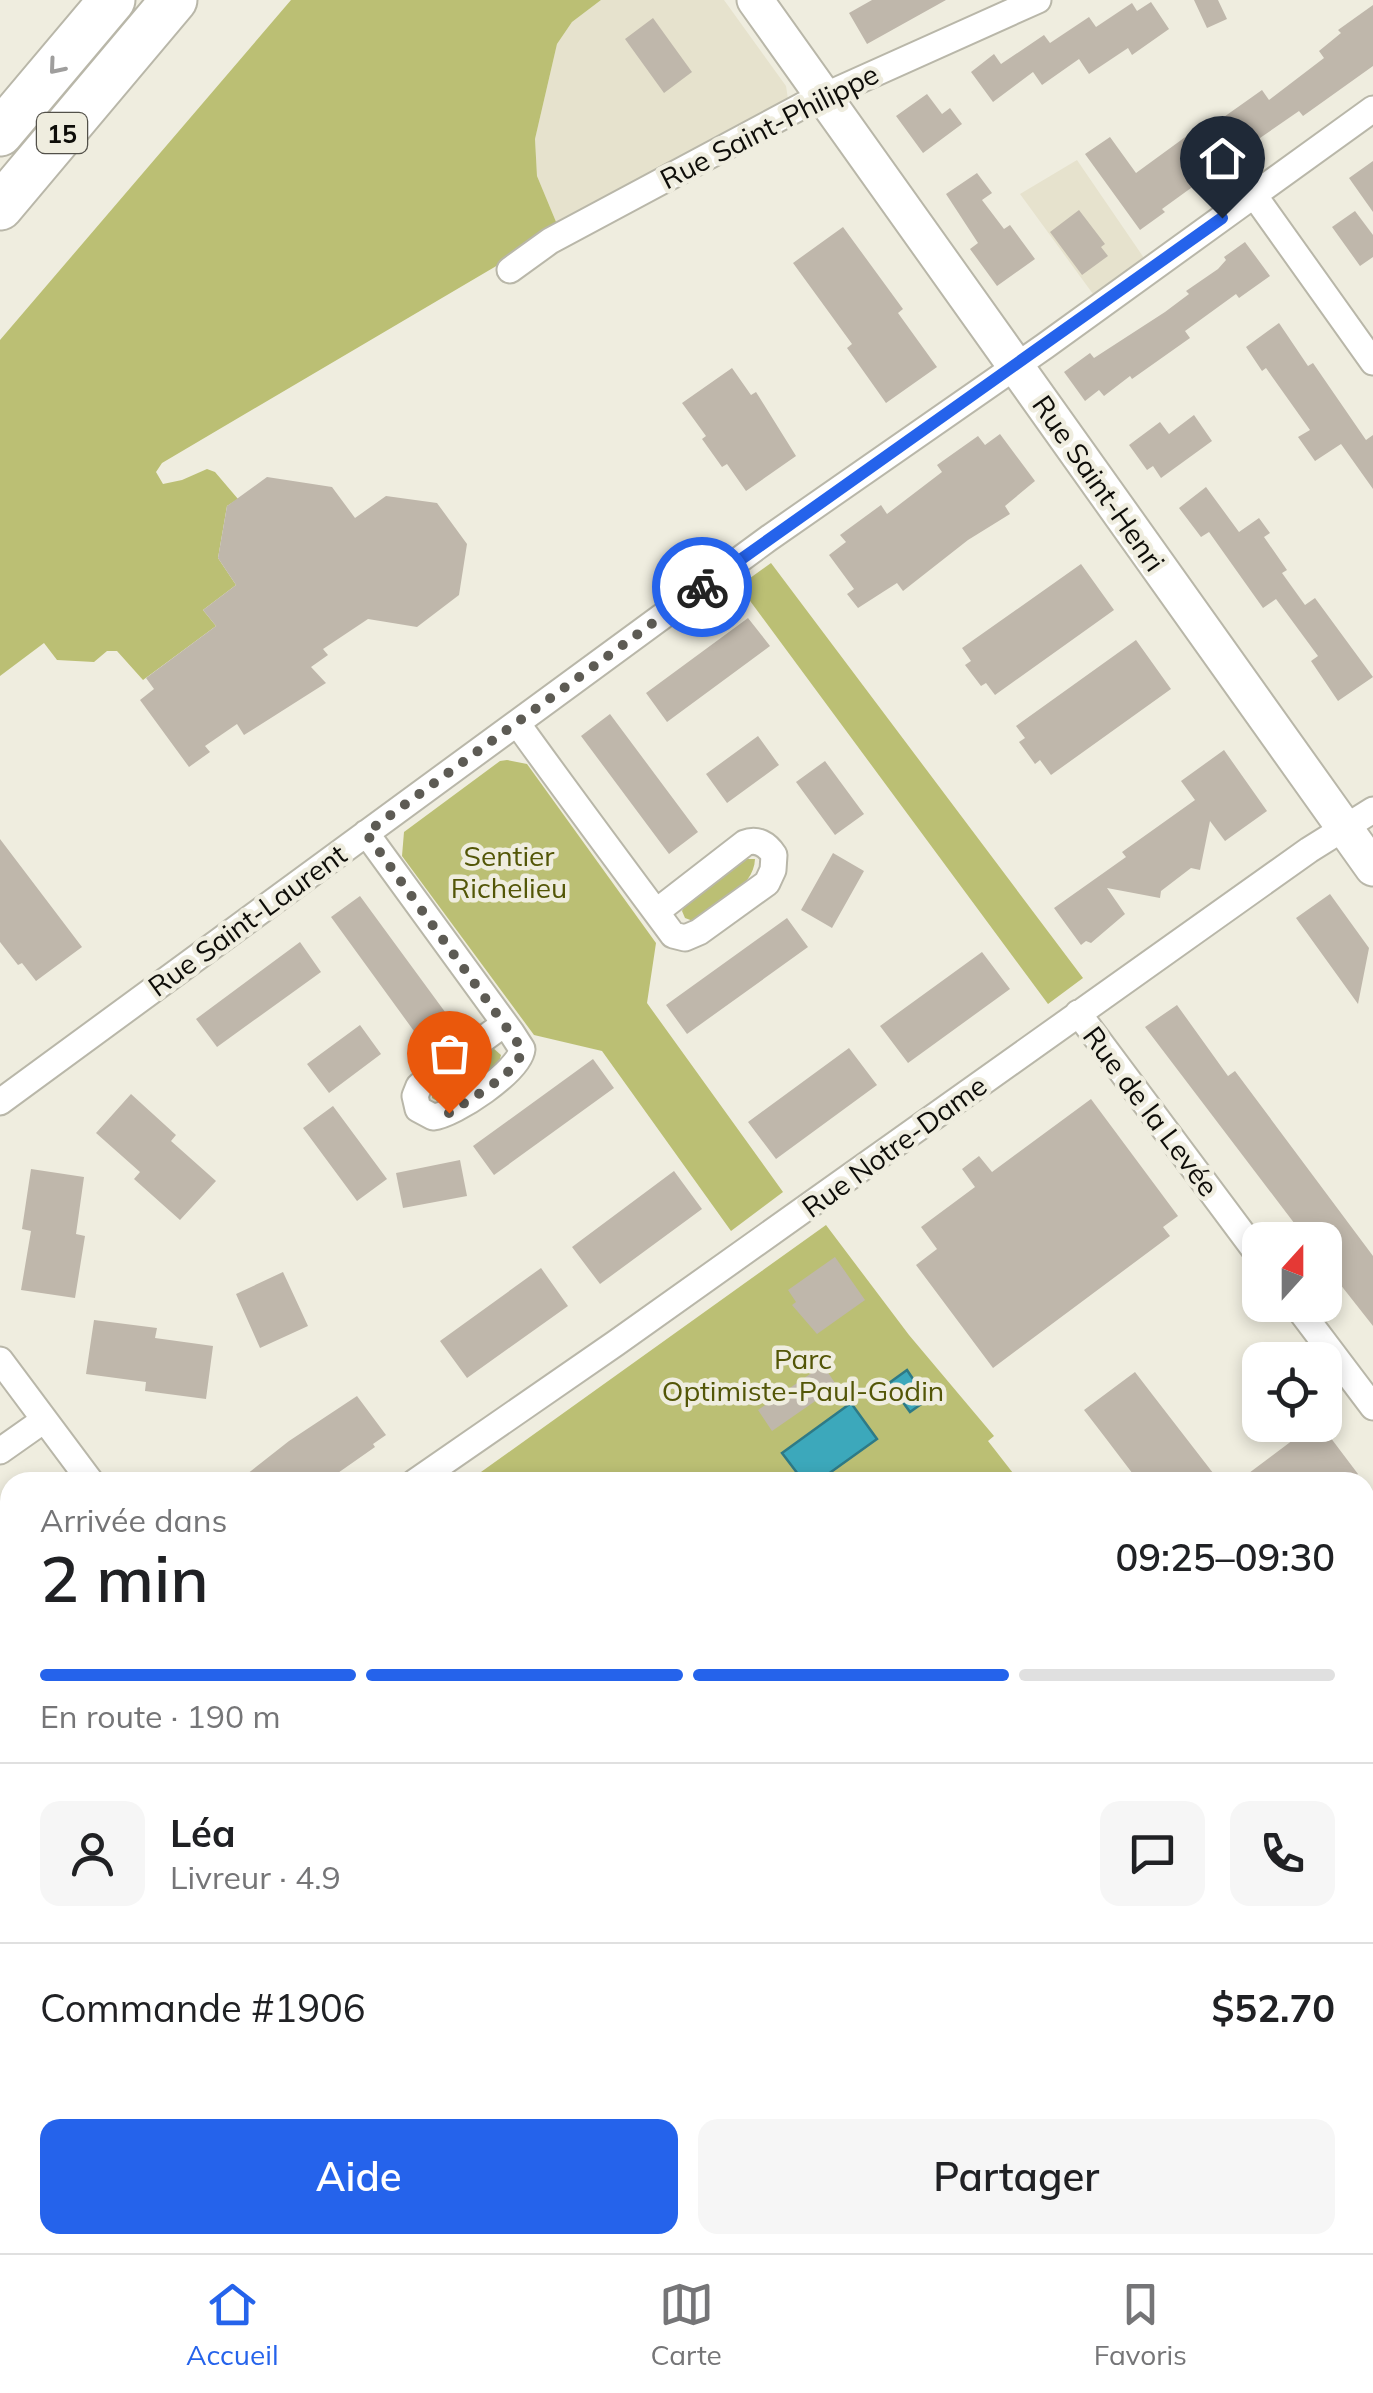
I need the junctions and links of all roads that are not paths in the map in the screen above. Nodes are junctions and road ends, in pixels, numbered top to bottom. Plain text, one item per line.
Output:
1 (112, 0) edge
2 (174, 0) edge
3 (755, 0) edge
4 (1038, 0) edge
5 (823, 96) junction
6 (1373, 109) edge
7 (0, 133) edge
8 (1254, 195) junction
9 (0, 207) edge
10 (510, 270) dead end
11 (1373, 362) edge
12 (1016, 365) junction
13 (517, 723) junction
14 (1359, 819) edge
15 (366, 833) junction
16 (1373, 868) edge
17 (656, 912) junction
18 (1078, 1014) junction
19 (504, 1024) dead end
20 (0, 1102) edge
21 (1242, 1233) edge
22 (1309, 1322) edge
23 (0, 1360) edge
24 (1373, 1408) edge
25 (44, 1420) junction
26 (0, 1452) edge
27 (83, 1472) edge
28 (429, 1472) edge

1 -> 7 highway, 15
2 - 9 highway, 15
3 - 5 street, Rue Saint-Henri
4 - 5 street, Rue Saint-Philippe
5 - 10 street, Rue Saint-Philippe
5 - 12 street, Rue Saint-Henri
6 - 8 street, Rue Saint-Laurent
8 - 11 street
8 - 12 street, Rue Saint-Laurent
12 - 13 street, Rue Saint-Laurent
12 - 14 street, Rue Saint-Henri
13 - 15 street, Rue Saint-Laurent
13 - 17 street
14 - 16 street, Rue Saint-Henri
14 - 18 street, Rue Notre-Dame
15 - 19 street
15 - 20 street, Rue Saint-Laurent
17 - 17 street
18 - 21 street, Rue de la Levée
18 - 28 street, Rue Notre-Dame
22 - 24 street
23 - 25 street
25 - 26 street
25 - 27 street

